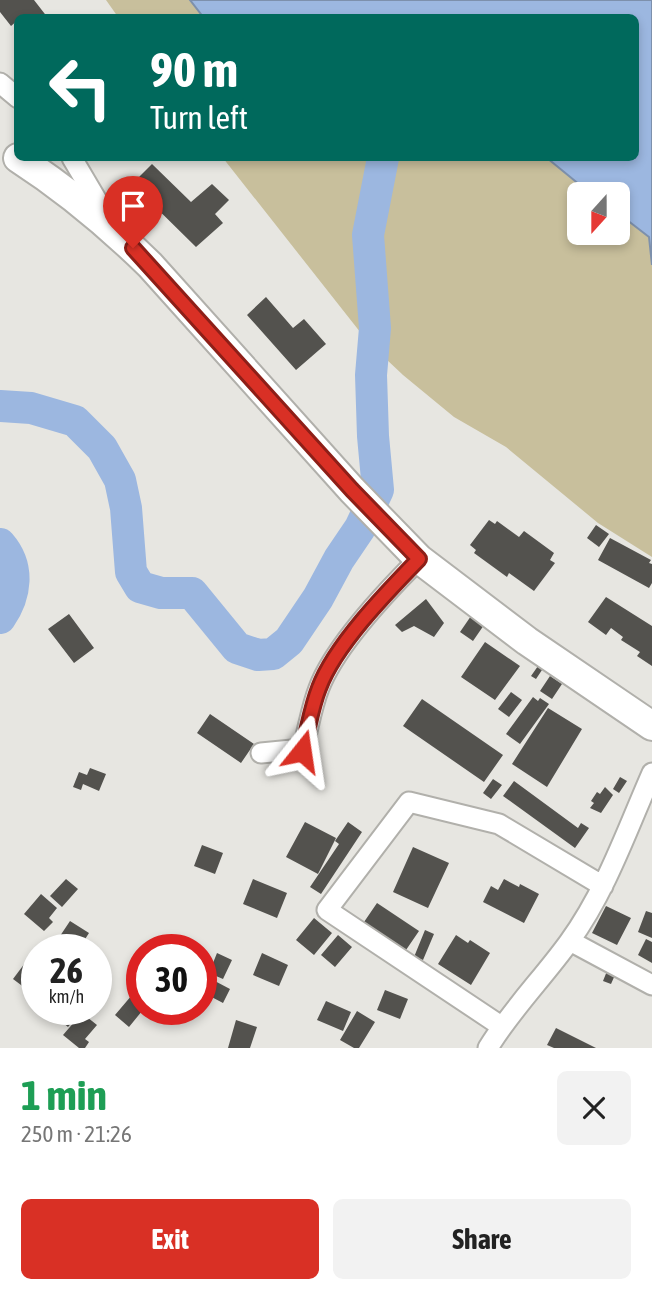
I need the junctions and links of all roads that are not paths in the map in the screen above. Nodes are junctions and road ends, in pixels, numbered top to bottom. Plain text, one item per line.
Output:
1 (0, 83) edge
2 (14, 95) edge
3 (24, 161) edge
4 (74, 161) edge
5 (116, 232) junction
6 (414, 555) junction
7 (652, 726) edge
8 (261, 753) dead end
9 (652, 773) edge
10 (603, 886) junction
11 (570, 941) junction
12 (652, 985) edge
13 (501, 1026) junction
14 (488, 1048) edge

1 - 2 street
3 - 5 main road
4 - 5 street
5 - 6 main road
6 - 7 main road
6 - 8 street
9 - 10 street
10 - 11 street
10 - 13 street
11 - 12 street
11 - 13 street
13 - 14 street

